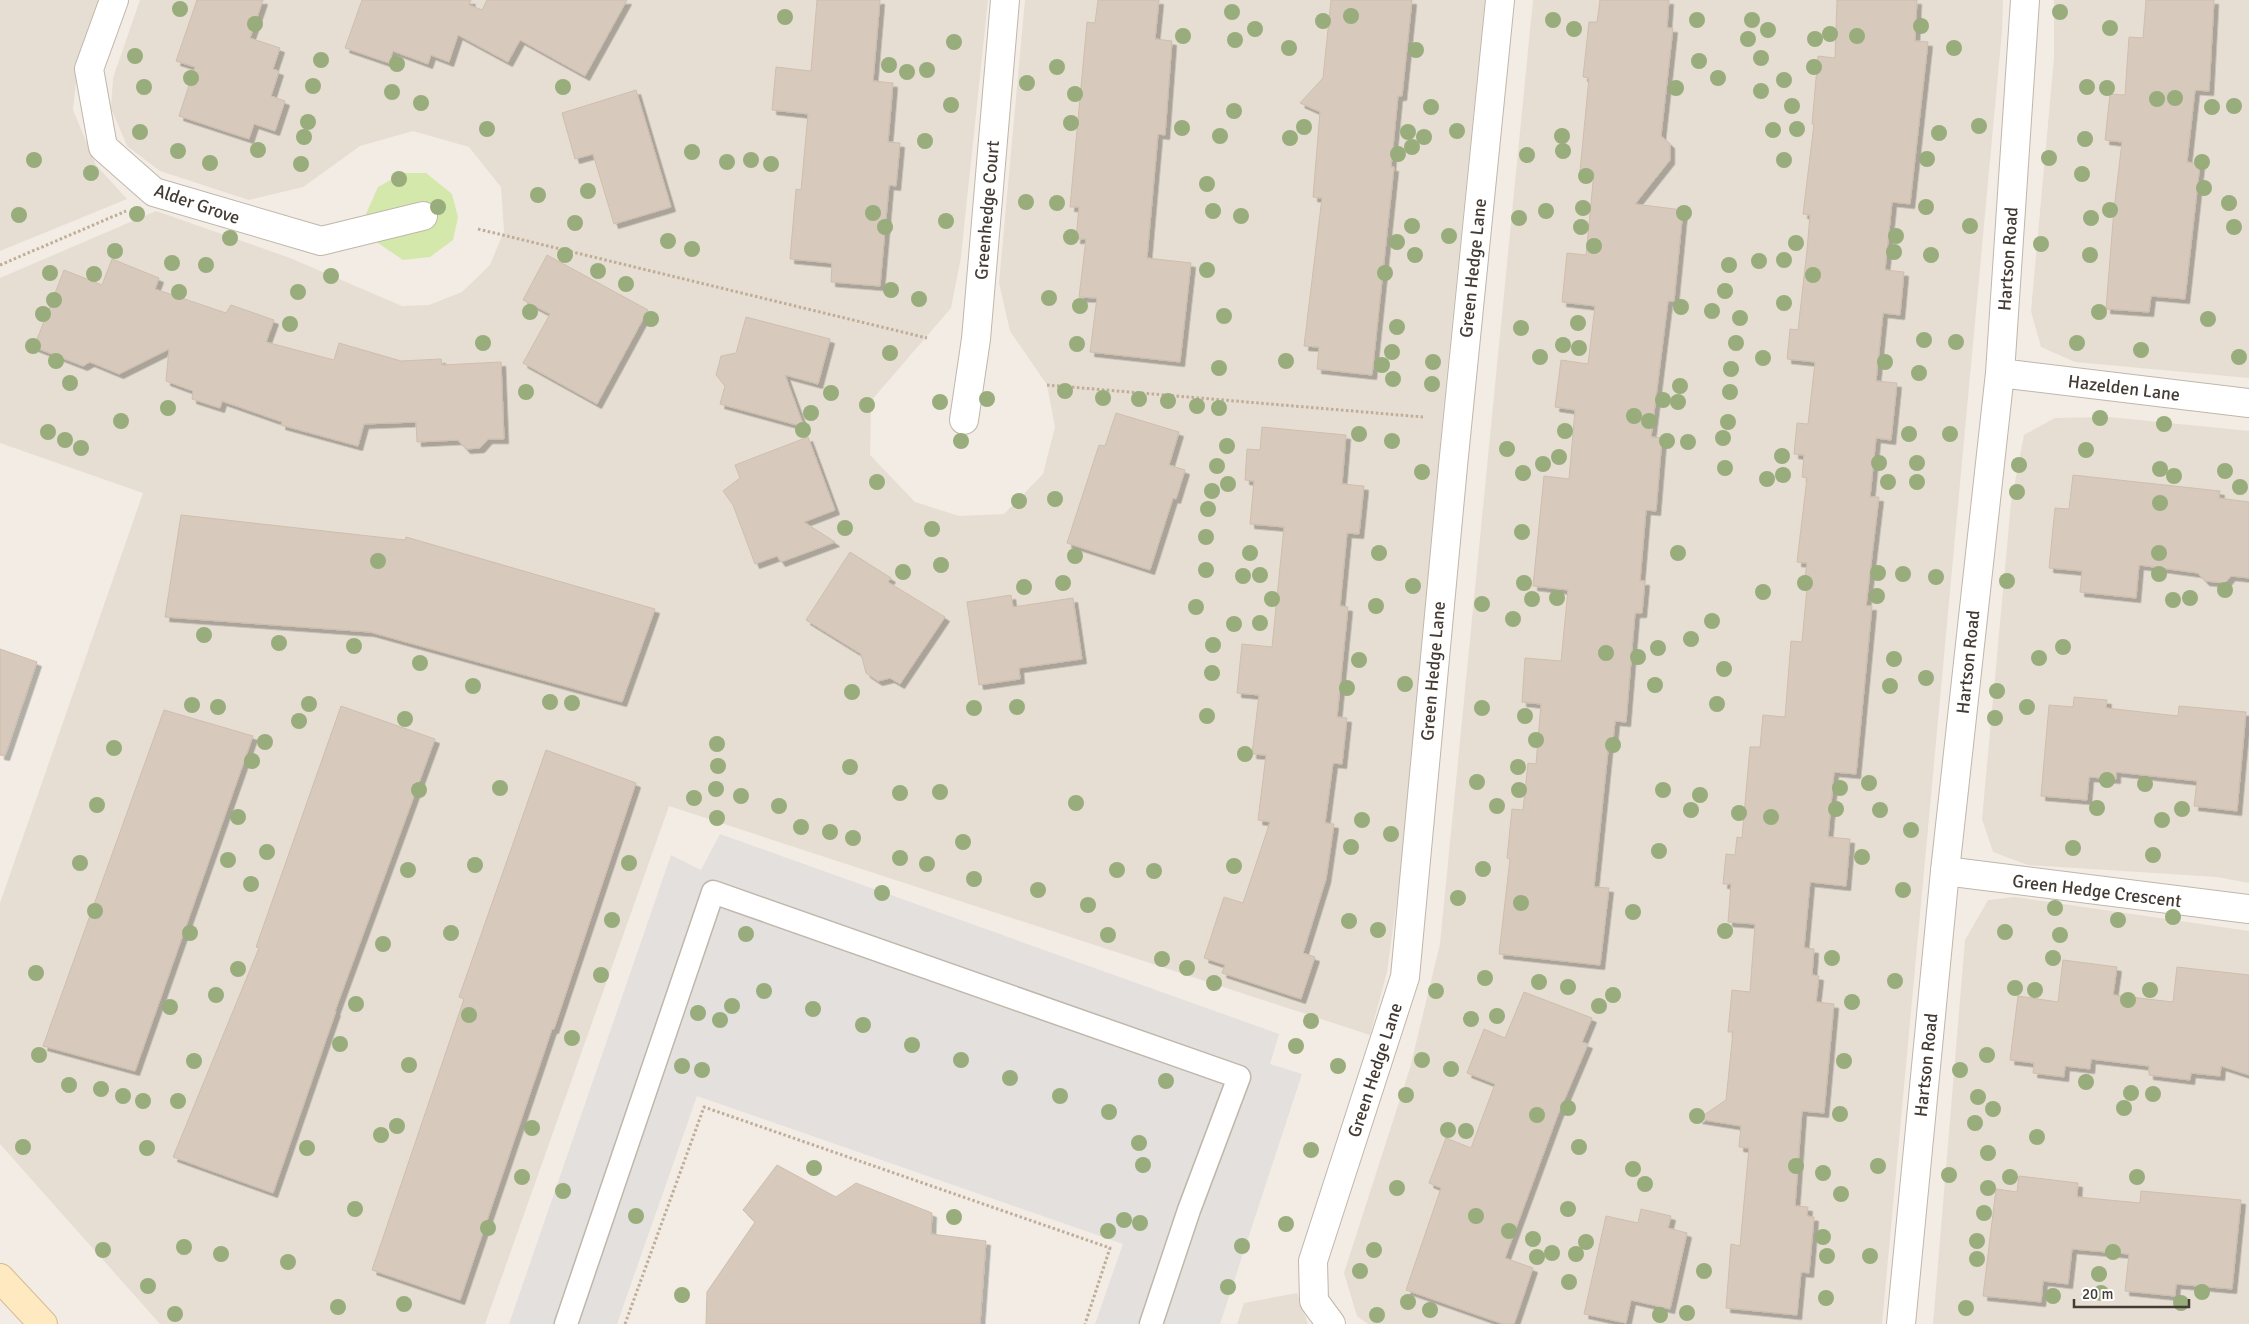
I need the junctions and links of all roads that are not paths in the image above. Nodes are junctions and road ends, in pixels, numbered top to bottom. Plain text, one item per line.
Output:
1 (114, 0) edge
2 (1005, 0) edge
3 (1500, 0) edge
4 (2026, 0) edge
5 (423, 216) dead end
6 (2000, 373) junction
7 (2249, 403) edge
8 (964, 420) dead end
9 (1945, 871) junction
10 (2249, 909) edge
11 (0, 1278) edge
12 (43, 1324) edge
13 (566, 1324) edge
14 (1151, 1324) edge
15 (1331, 1324) edge
16 (1900, 1324) edge

1 - 5 street, Alder Grove
2 - 8 street, Greenhedge Court
3 - 15 street, Green Hedge Lane
4 - 6 street, Hartson Road
6 - 7 street, Hazelden Lane
6 - 9 street, Hartson Road
9 - 10 street, Green Hedge Crescent
9 - 16 street, Hartson Road
11 - 12 main road
13 - 14 lane

